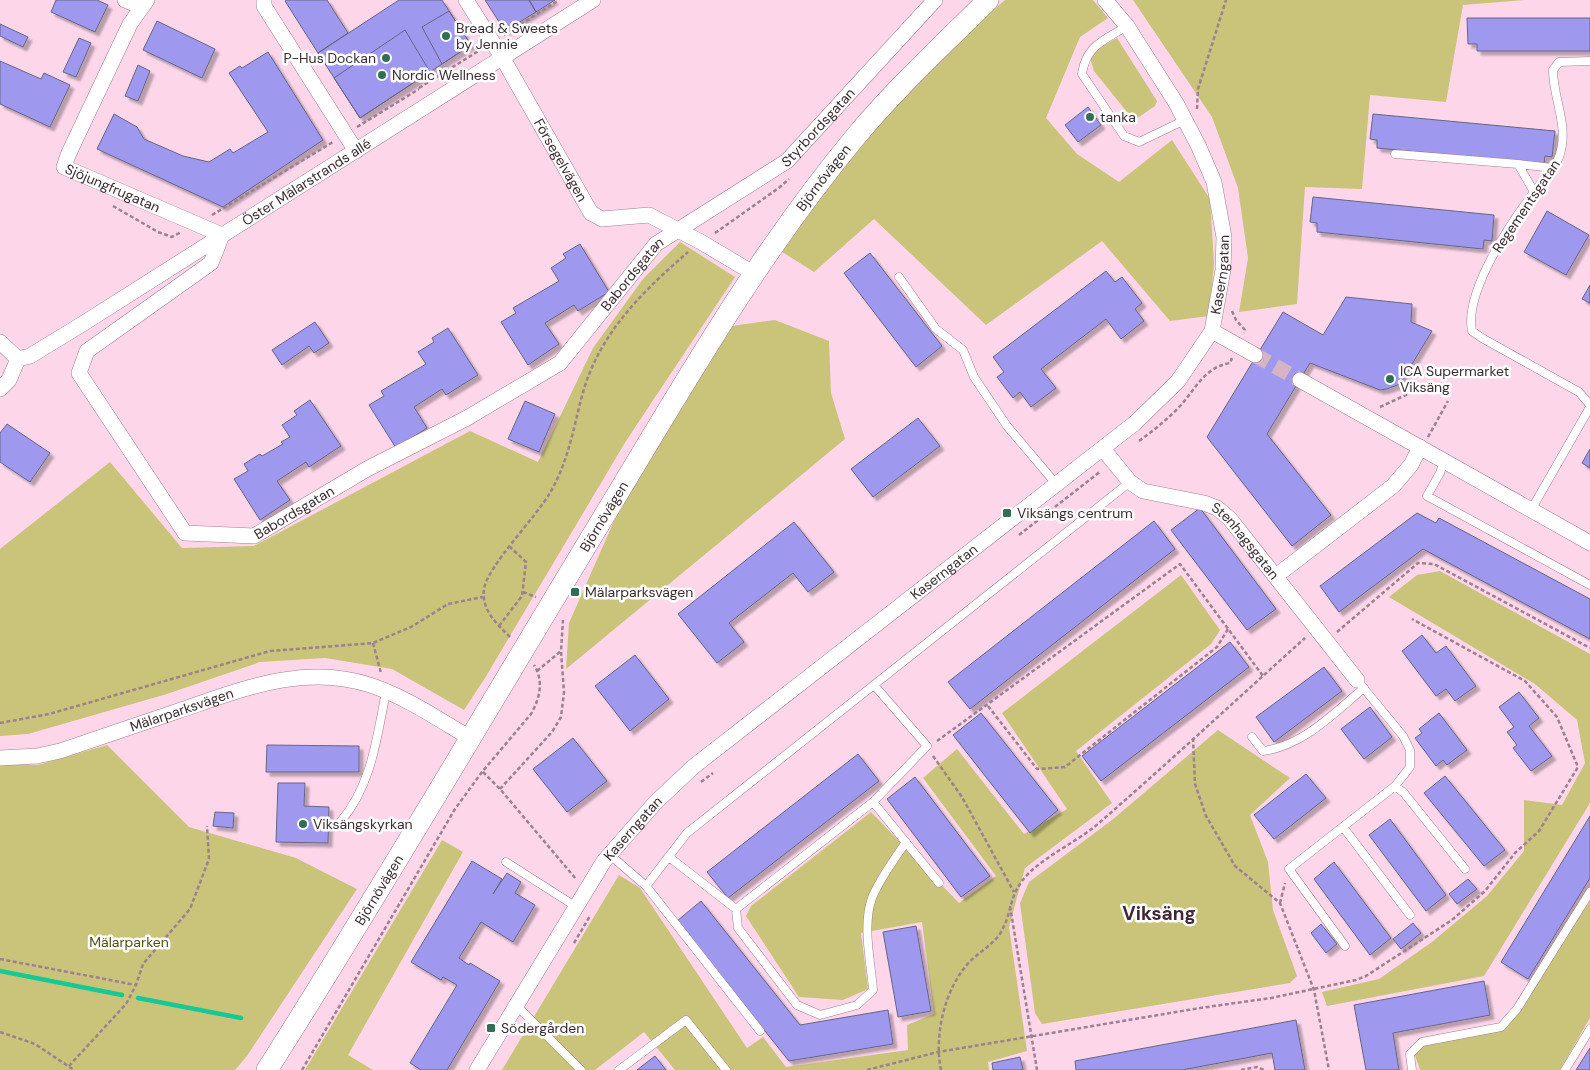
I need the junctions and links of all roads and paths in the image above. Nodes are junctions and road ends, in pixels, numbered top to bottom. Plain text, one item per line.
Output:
1 (126, 0) edge
2 (264, 0) edge
3 (466, 0) edge
4 (592, 0) edge
5 (935, 0) edge
6 (988, 0) edge
7 (1106, 0) edge
8 (1116, 0) edge
9 (1226, 0) edge
10 (144, 4) edge
11 (1127, 26) junction
12 (502, 57) junction
13 (1590, 62) edge
14 (419, 88) dead end
15 (1191, 117) junction
16 (345, 135) junction
17 (356, 150) junction
18 (1394, 154) dead end
19 (1518, 164) junction
20 (1553, 168) junction
21 (793, 175) dead end
22 (1534, 192) junction
23 (105, 202) dead end
24 (205, 218) dead end
25 (189, 228) dead end
26 (680, 231) junction
27 (222, 235) junction
28 (701, 242) junction
29 (753, 273) junction
30 (899, 277) dead end
31 (1212, 331) junction
32 (0, 342) edge
33 (1238, 346) junction
34 (1255, 355) tunnel mouth
35 (18, 359) junction
36 (1300, 380) tunnel mouth
37 (0, 389) edge
38 (1410, 393) dead end
39 (1448, 400) dead end
40 (1590, 406) edge
41 (1378, 408) dead end
42 (1134, 444) dead end
43 (1420, 447) junction
44 (1103, 449) junction
45 (1444, 461) junction
46 (1113, 462) junction
47 (1130, 482) junction
48 (1057, 485) junction
49 (1531, 510) junction
50 (1015, 538) dead end
51 (1590, 543) edge
52 (510, 547) junction
53 (1276, 576) junction
54 (1590, 585) edge
55 (523, 592) junction
56 (484, 597) junction
57 (537, 597) dead end
58 (1412, 618) dead end
59 (563, 619) dead end
60 (499, 626) junction
61 (1316, 628) junction
62 (1228, 629) junction
63 (1326, 641) junction
64 (373, 643) junction
65 (515, 643) dead end
66 (1590, 648) edge
67 (560, 651) junction
68 (531, 662) dead end
69 (537, 671) junction
70 (1263, 676) junction
71 (1360, 684) junction
72 (874, 685) junction
73 (386, 692) junction
74 (988, 706) junction
75 (0, 723) edge
76 (1252, 737) dead end
77 (470, 738) junction
78 (1193, 738) junction
79 (927, 746) junction
80 (0, 758) edge
81 (720, 767) dead end
82 (482, 772) junction
83 (697, 785) dead end
84 (1395, 786) junction
85 (500, 788) junction
86 (873, 802) junction
87 (341, 821) dead end
88 (208, 826) dead end
89 (1343, 827) junction
90 (906, 842) junction
91 (609, 854) junction
92 (669, 857) junction
93 (506, 862) dead end
94 (1289, 869) junction
95 (1464, 869) dead end
96 (939, 883) dead end
97 (646, 886) junction
98 (586, 888) junction
99 (1014, 892) junction
100 (1590, 892) edge
101 (1280, 903) junction
102 (1009, 904) junction
103 (575, 906) junction
104 (736, 909) junction
105 (592, 911) dead end
106 (1410, 915) dead end
107 (1344, 946) dead end
108 (570, 948) dead end
109 (0, 959) edge
110 (136, 985) junction
111 (1314, 990) junction
112 (516, 1005) junction
113 (1590, 1029) edge
114 (760, 1031) dead end
115 (0, 1032) edge
116 (1032, 1038) junction
117 (938, 1052) junction
118 (69, 1066) junction
119 (74, 1070) edge
120 (267, 1070) edge
121 (302, 1070) edge
122 (477, 1070) edge
123 (581, 1070) edge
124 (619, 1070) edge
125 (726, 1070) edge
126 (867, 1070) edge
127 (941, 1070) edge
128 (1037, 1070) edge
129 (1241, 1070) edge
130 (1264, 1070) edge
131 (1329, 1070) edge
132 (1412, 1070) edge
133 (1565, 1070) edge

1 - 10 street
2 - 16 street
3 - 12 street, Försegelvägen
4 - 12 street, Öster Mälarstrands allé
5 - 26 street, Styrbordsgatan
6 - 29 main road, Björnövägen
7 - 11 street, Kaserngatan
8 - 11 street, Kaserngatan
9 - 15 path
10 - 27 street, Sjöjungfrugatan
11 - 15 street, Kaserngatan
11 - 15 lane
12 - 17 street, Öster Mälarstrands allé
12 - 26 street, Försegelvägen
13 - 20 lane, Regementsgatan
14 - 16 path
15 - 31 street, Kaserngatan
16 - 17 street
16 - 24 path
17 - 27 street, Öster Mälarstrands allé
18 - 19 lane
19 - 20 lane
19 - 22 lane
20 - 22 lane, Regementsgatan
21 - 28 path
22 - 40 lane, Regementsgatan
23 - 25 path
26 - 27 street, Babordsgatan
26 - 28 street, Försegelvägen
27 - 35 street, Öster Mälarstrands allé
28 - 29 street, Försegelvägen
28 - 52 path
29 - 77 main road, Björnövägen
30 - 48 lane
31 - 33 street
31 - 44 street, Kaserngatan
32 - 35 street
33 - 34 street
33 - 42 path
35 - 37 street
36 - 43 street
38 - 41 path
39 - 43 path
40 - 49 lane, Regementsgatan
43 - 45 street
43 - 53 street
44 - 46 street, Stenhagsgatan
44 - 48 street, Kaserngatan
45 - 49 street
45 - 54 lane
46 - 47 street, Stenhagsgatan
46 - 50 path
47 - 53 street, Stenhagsgatan
47 - 72 lane
48 - 91 street, Kaserngatan
49 - 51 street
52 - 55 path
52 - 56 path
53 - 61 street, Stenhagsgatan
55 - 57 path
55 - 60 path
56 - 60 path
56 - 64 path
58 - 111 path
59 - 67 path
60 - 65 path
61 - 63 street, Stenhagsgatan
61 - 70 path
62 - 70 path
62 - 74 path
62 - 74 path
63 - 66 path
63 - 71 street, Stenhagsgatan
64 - 73 path
64 - 75 path
67 - 69 path
67 - 85 path
68 - 69 path
69 - 82 path
70 - 78 path
71 - 76 lane
71 - 84 lane
72 - 79 lane
72 - 92 lane
73 - 77 street, Mälarparksvägen
73 - 80 street, Mälarparksvägen
73 - 87 lane
74 - 79 path
77 - 120 main road, Björnövägen
78 - 99 path
78 - 101 path
79 - 86 lane
79 - 99 path
81 - 83 path
82 - 85 path
82 - 121 path
84 - 89 lane
84 - 95 lane
85 - 98 path
86 - 90 lane
86 - 104 lane
88 - 110 path
89 - 94 lane
89 - 106 lane
90 - 96 lane
90 - 104 lane
91 - 97 lane
91 - 98 street, Kaserngatan
92 - 97 lane
92 - 104 lane
93 - 103 lane
94 - 101 path
94 - 107 lane
97 - 114 lane
98 - 103 street, Kaserngatan
99 - 102 path
100 - 132 lane
101 - 111 path
102 - 116 path
102 - 117 path
103 - 112 street, Kaserngatan
105 - 108 path
109 - 110 path
110 - 118 path
111 - 116 path
111 - 131 path
112 - 122 street, Kaserngatan
112 - 123 lane
113 - 133 lane
115 - 118 path
116 - 117 path
116 - 128 path
117 - 126 path
117 - 127 path
118 - 119 path
124 - 125 lane
129 - 130 path

